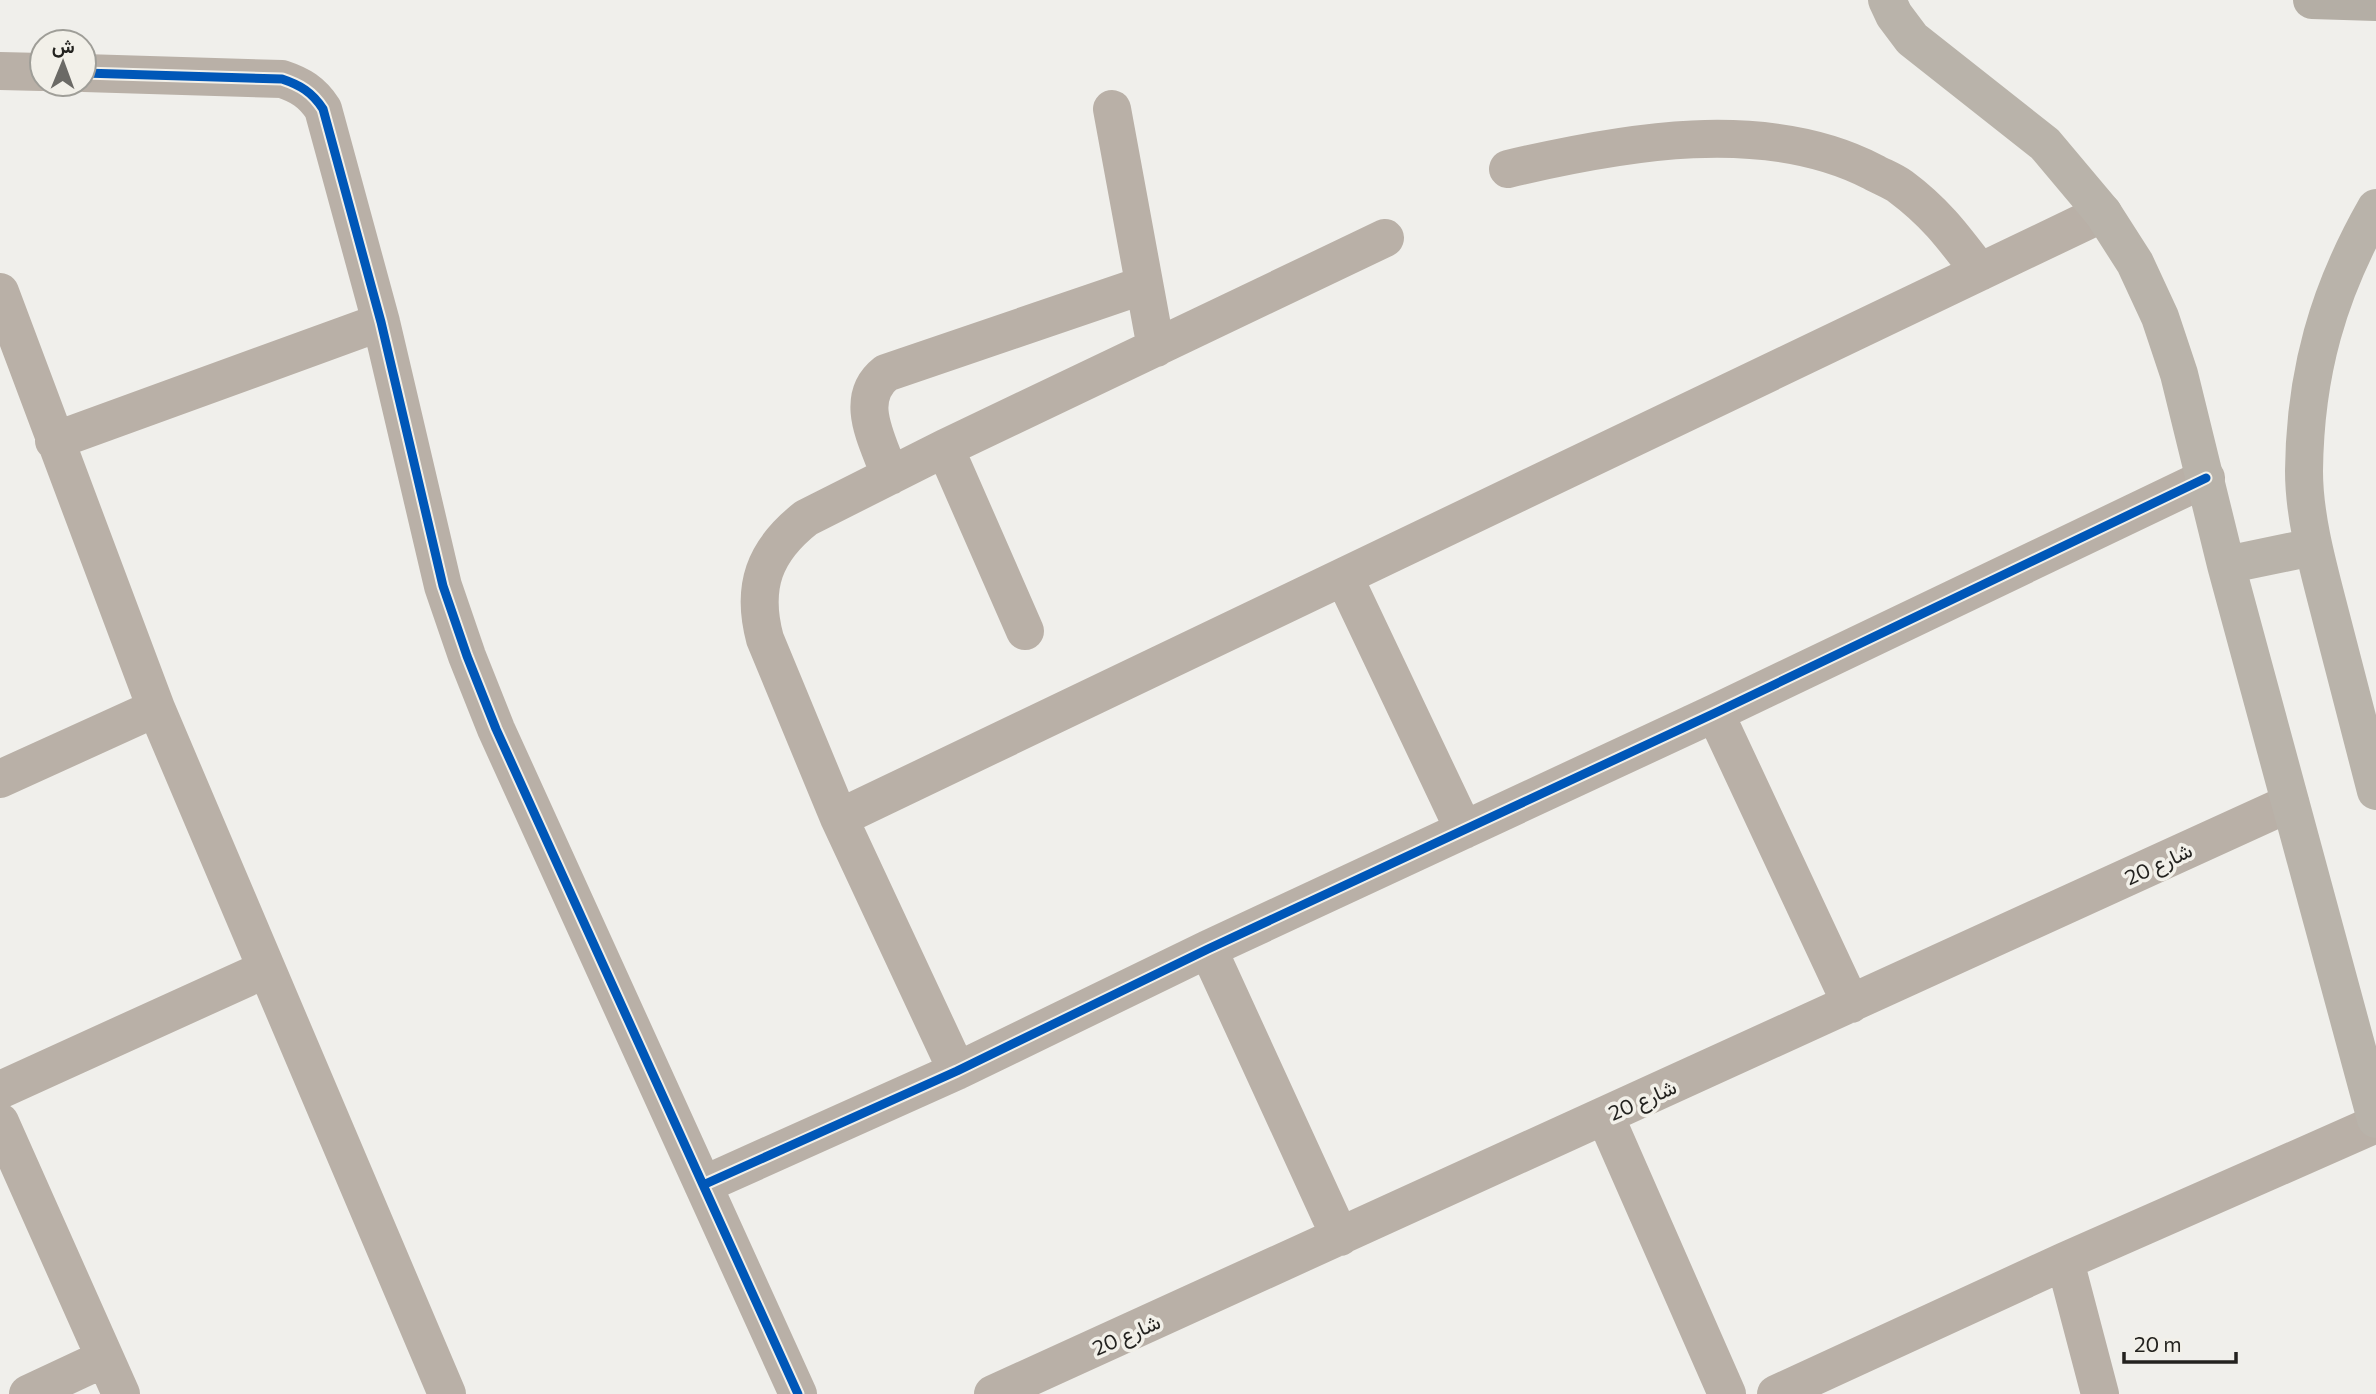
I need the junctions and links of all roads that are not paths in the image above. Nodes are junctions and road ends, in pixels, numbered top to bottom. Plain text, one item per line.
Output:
1 (1887, 0) edge
2 (2312, 0) edge
3 (2376, 2) edge
4 (0, 71) edge
5 (28, 72) edge
6 (98, 73) edge
7 (1112, 109) dead end
8 (1508, 169) dead end
9 (2376, 208) edge
10 (2103, 213) junction
11 (1385, 238) dead end
12 (1980, 272) junction
13 (1144, 285) junction
14 (0, 292) edge
15 (381, 322) junction
16 (1156, 348) junction
17 (54, 441) junction
18 (945, 448) junction
19 (890, 476) junction
20 (2206, 478) junction
21 (2313, 547) junction
22 (2226, 565) junction
23 (1344, 577) junction
24 (1025, 631) dead end
25 (156, 708) junction
26 (2365, 709) edge
27 (1715, 713) junction
28 (0, 779) edge
29 (2376, 791) edge
30 (2290, 803) junction
31 (839, 818) junction
32 (1464, 830) junction
33 (1208, 950) junction
34 (266, 969) junction
35 (1851, 1004) junction
36 (957, 1071) junction
37 (0, 1090) edge
38 (1605, 1116) junction
39 (0, 1122) edge
40 (2376, 1122) edge
41 (703, 1185) junction
42 (1340, 1237) junction
43 (2064, 1261) junction
44 (105, 1359) junction
45 (28, 1394) edge
46 (121, 1394) edge
47 (447, 1394) edge
48 (798, 1394) edge
49 (993, 1394) edge
50 (1727, 1394) edge
51 (1776, 1394) edge
52 (2100, 1394) edge

1 - 10 main road
2 - 3 highway
4 - 5 street
6 - 15 street
7 - 13 street
8 - 12 street
9 - 21 main road
10 - 12 street
10 - 20 main road
11 - 16 street
12 - 23 street
13 - 16 street
13 - 19 street
14 - 17 street
15 - 17 street
15 - 41 street
16 - 18 street
17 - 25 street
18 - 19 street
18 - 24 street
19 - 31 street
20 - 22 main road
20 - 27 street
21 - 22 main road
21 - 26 main road
22 - 30 main road
23 - 31 street
23 - 32 street
25 - 28 street
25 - 34 street
26 - 29 main road
27 - 32 street
27 - 35 street
30 - 35 street, شارع 20
30 - 40 main road
31 - 36 street
32 - 33 street
33 - 36 street
33 - 42 street
34 - 37 street
34 - 47 street
35 - 38 street, شارع 20
36 - 41 street
38 - 42 street, شارع 20
38 - 50 street
39 - 44 street
40 - 43 street
41 - 48 street
42 - 49 street, شارع 20
43 - 51 street
43 - 52 street
44 - 45 street
44 - 46 street

